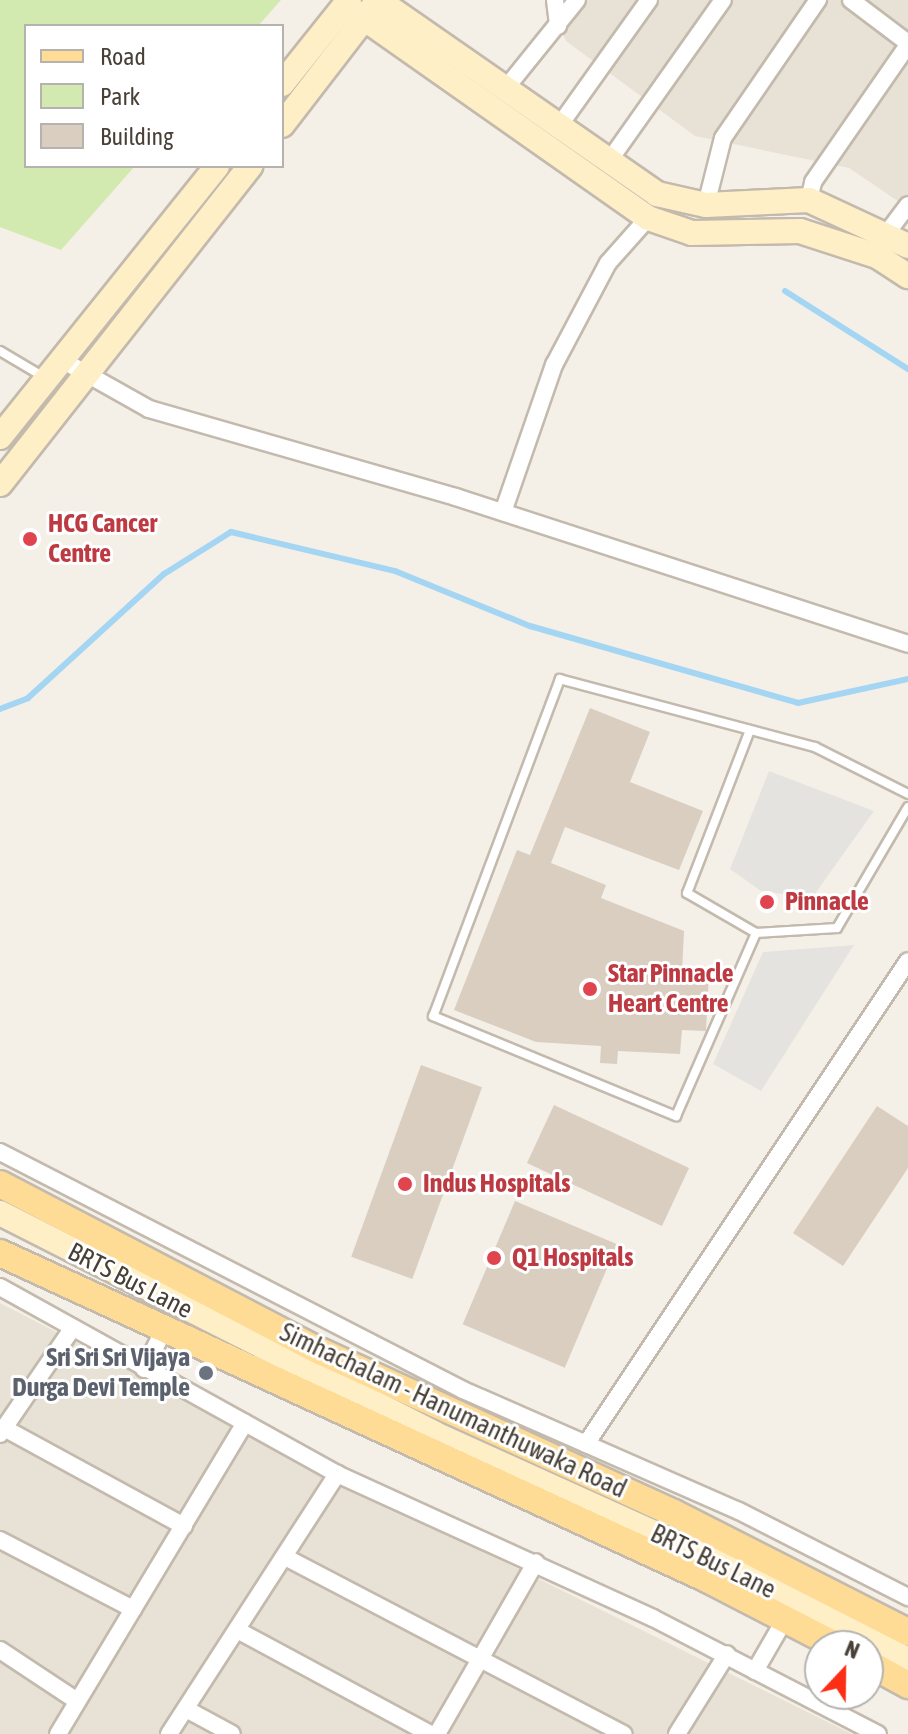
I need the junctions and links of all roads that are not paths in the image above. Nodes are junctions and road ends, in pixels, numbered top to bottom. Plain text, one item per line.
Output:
1 (378, 0) edge
2 (555, 0) edge
3 (577, 0) edge
4 (649, 0) edge
5 (723, 0) edge
6 (818, 0) edge
7 (851, 0) edge
8 (352, 9) edge
9 (558, 26) junction
10 (908, 44) edge
11 (284, 82) edge
12 (506, 88) junction
13 (284, 122) edge
14 (559, 126) junction
15 (609, 161) junction
16 (215, 168) edge
17 (248, 168) edge
18 (809, 200) junction
19 (706, 205) junction
20 (908, 205) edge
21 (648, 218) junction
22 (898, 240) edge
23 (908, 276) edge
24 (0, 351) edge
25 (55, 369) junction
26 (86, 374) junction
27 (0, 437) edge
28 (0, 484) edge
29 (503, 512) junction
30 (908, 644) edge
31 (750, 730) junction
32 (908, 794) edge
33 (908, 807) edge
34 (756, 933) junction
35 (908, 961) edge
36 (0, 1152) edge
37 (0, 1184) edge
38 (0, 1213) edge
39 (0, 1253) edge
40 (0, 1287) edge
41 (165, 1328) junction
42 (72, 1329) junction
43 (144, 1369) junction
44 (245, 1423) junction
45 (2, 1431) edge
46 (586, 1444) junction
47 (337, 1474) junction
48 (184, 1526) junction
49 (0, 1540) edge
50 (285, 1557) junction
51 (536, 1562) junction
52 (908, 1597) edge
53 (133, 1609) junction
54 (785, 1619) junction
55 (806, 1630) edge
56 (239, 1631) junction
57 (908, 1632) edge
58 (0, 1650) edge
59 (727, 1654) junction
60 (482, 1657) junction
61 (908, 1660) edge
62 (755, 1671) junction
63 (884, 1672) edge
64 (908, 1685) edge
65 (77, 1701) junction
66 (186, 1709) junction
67 (58, 1734) edge
68 (169, 1734) edge
69 (232, 1734) edge
70 (430, 1734) edge
71 (437, 1734) edge
72 (623, 1734) edge
73 (677, 1734) edge
74 (878, 1734) edge

1 - 8 street
1 - 12 street
2 - 9 street
3 - 9 street
4 - 14 street
5 - 15 street
6 - 19 street
7 - 10 street
8 - 11 street
8 - 13 street
8 - 21 street
9 - 12 street
10 - 18 street
12 - 14 street
14 - 15 street
15 - 19 street
16 - 25 street
17 - 26 street
18 - 19 street
18 - 22 street
20 - 22 street
21 - 23 street
21 - 29 street
24 - 25 lane
25 - 26 street
25 - 27 street
26 - 28 street
26 - 29 street
29 - 30 street
31 - 32 lane
31 - 34 lane
31 - 34 lane
33 - 34 lane
35 - 46 street
36 - 46 street
37 - 57 main road, Simhachalam - Hanumanthuwaka Road
38 - 61 street, BRTS Bus Lane
39 - 41 main road, Simhachalam - Hanumanthuwaka Road
40 - 42 street
41 - 43 street
41 - 54 main road, Simhachalam - Hanumanthuwaka Road
42 - 43 street
42 - 45 street
43 - 44 street
44 - 47 street
44 - 48 street
45 - 48 street
46 - 52 street
47 - 50 street
47 - 51 street
48 - 53 street
49 - 53 street
50 - 56 street
50 - 60 street
51 - 59 street
51 - 60 street
53 - 65 street
54 - 55 main road, Simhachalam - Hanumanthuwaka Road
54 - 62 street
56 - 66 street
56 - 70 street
58 - 65 street
59 - 62 street
59 - 73 street
60 - 71 street
60 - 72 street
62 - 74 street
63 - 64 main road
65 - 67 street
66 - 68 street
66 - 69 street

